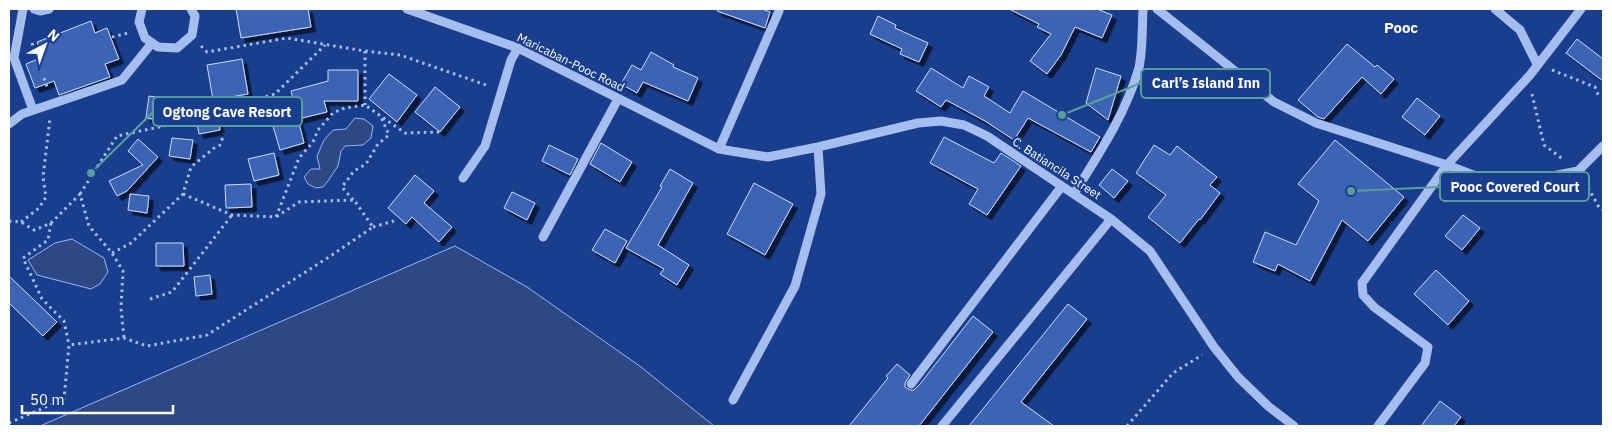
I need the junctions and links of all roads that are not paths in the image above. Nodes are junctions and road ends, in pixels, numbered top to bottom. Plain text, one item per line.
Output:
1 (23, 9) edge
2 (34, 9) edge
3 (49, 9) edge
4 (142, 9) edge
5 (191, 9) edge
6 (407, 9) edge
7 (1143, 9) edge
8 (1157, 9) edge
9 (1495, 9) edge
10 (1581, 9) edge
11 (779, 11) dead end
12 (152, 43) junction
13 (518, 48) junction
14 (1537, 64) junction
15 (618, 98) junction
16 (33, 110) junction
17 (9, 124) edge
18 (1603, 146) edge
19 (818, 147) junction
20 (719, 149) junction
21 (1447, 165) junction
22 (463, 178) dead end
23 (1062, 186) junction
24 (1074, 194) junction
25 (1111, 219) junction
26 (543, 237) dead end
27 (911, 384) dead end
28 (733, 400) dead end
29 (1290, 425) edge
30 (942, 426) edge
31 (1378, 426) edge

1 - 16 street
2 - 3 street
4 - 12 street
5 - 12 street
6 - 13 street, Maricaban-Pooc Road
7 - 24 street
8 - 21 street
9 - 14 street
10 - 14 street
11 - 20 street
12 - 16 street
13 - 15 street, Maricaban-Pooc Road
13 - 22 street
14 - 21 street
15 - 20 street, Maricaban-Pooc Road
15 - 26 street
16 - 17 street
18 - 21 street
19 - 20 street, C. Batiancila Street
19 - 23 street, C. Batiancila Street
19 - 28 street
21 - 31 street
23 - 24 street, C. Batiancila Street
23 - 27 street
24 - 25 street, C. Batiancila Street
25 - 29 street, C. Batiancila Street
25 - 30 street

